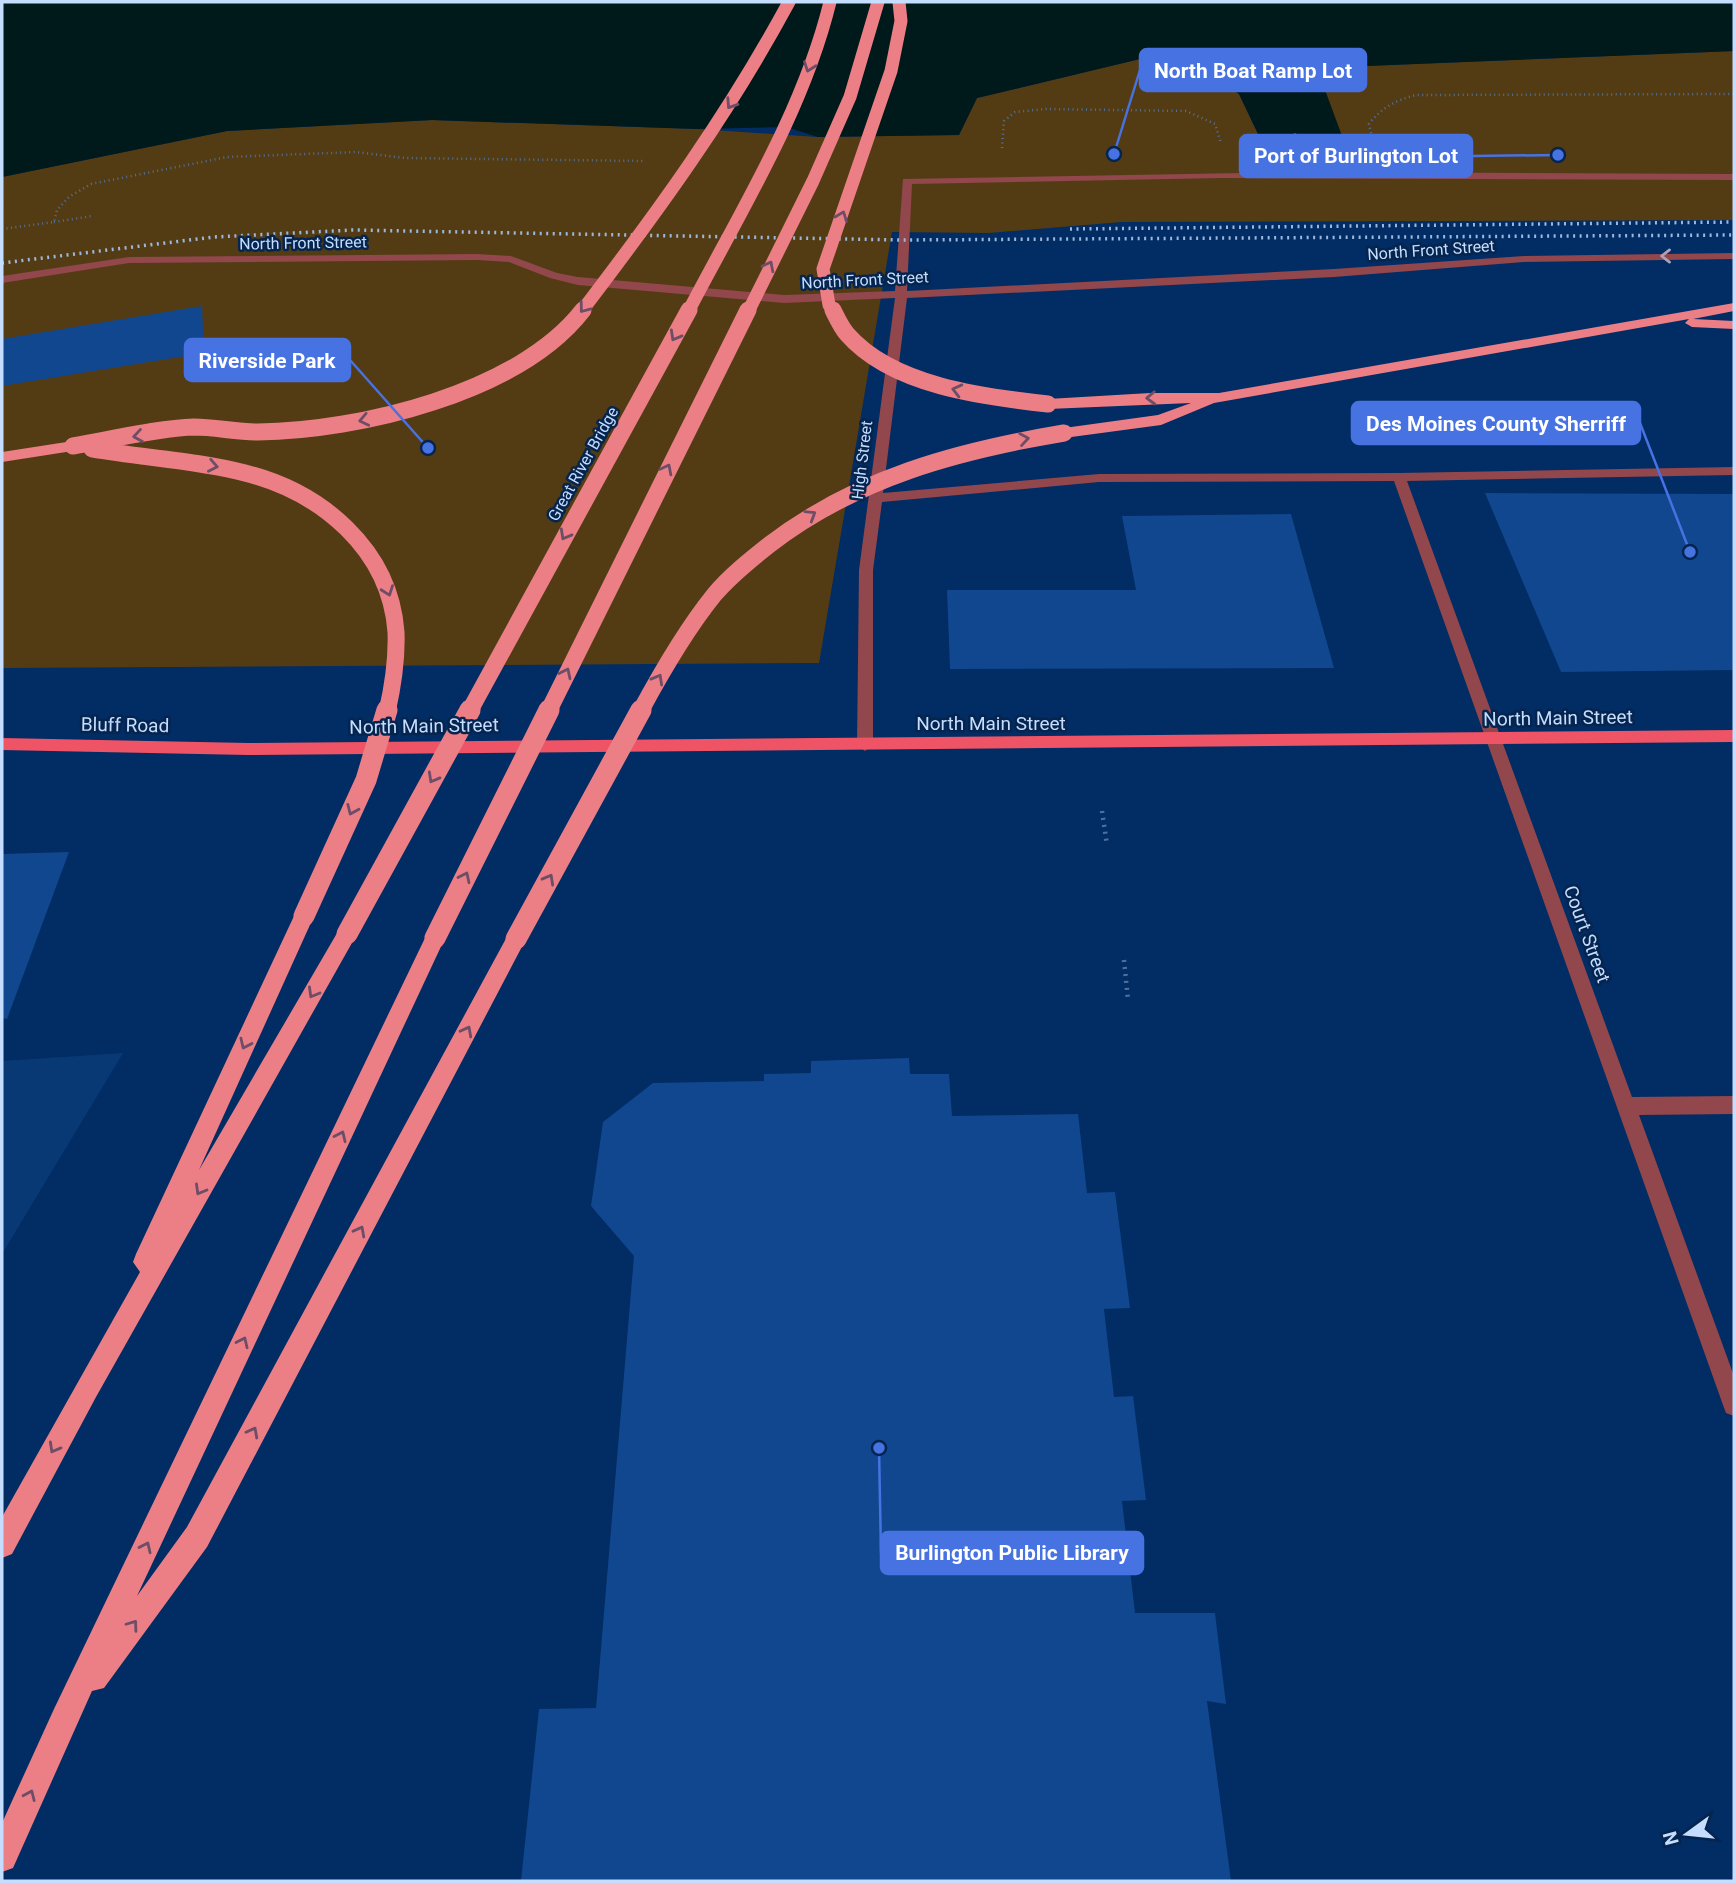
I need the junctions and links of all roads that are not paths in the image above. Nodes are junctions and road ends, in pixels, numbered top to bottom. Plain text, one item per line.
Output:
1 (789, 2) edge
2 (830, 2) edge
3 (878, 2) edge
4 (899, 2) edge
5 (1295, 136) dead end
6 (1309, 176) junction
7 (1734, 177) edge
8 (1734, 256) edge
9 (2, 280) edge
10 (901, 295) junction
11 (1734, 307) edge
12 (1651, 321) junction
13 (1734, 325) edge
14 (1219, 398) junction
15 (73, 446) junction
16 (2, 457) edge
17 (1734, 471) edge
18 (1399, 477) junction
19 (875, 498) junction
20 (1734, 736) edge
21 (1492, 740) junction
22 (2, 744) edge
23 (864, 745) junction
24 (248, 749) joint
25 (1734, 1105) edge
26 (1627, 1106) junction
27 (86, 1388) junction
28 (1734, 1405) edge
29 (2, 1544) edge
30 (64, 1720) junction
31 (2, 1857) edge

1 -> 15 highway, bridge
2 -> 27 highway, Great River Bridge, bridge
30 -> 3 highway, bridge
14 -> 4 highway, bridge
5 - 6 street
6 - 7 street
6 - 10 street, High Street
8 -> 10 street, North Front Street
9 - 10 street, North Front Street
10 - 19 street, High Street
11 - 12 highway
12 - 13 highway
12 - 14 highway
30 -> 14 highway, bridge
15 - 16 highway
15 -> 27 highway, bridge
17 - 18 street
18 - 19 street
18 - 21 street, Court Street
19 - 23 street, High Street
20 - 21 main road, North Main Street
21 - 23 main road, North Main Street
21 - 26 street, Court Street
22 - 24 main road, Bluff Road
23 - 24 main road, North Main Street
25 - 26 street
26 - 28 street, Court Street
27 -> 29 highway
31 -> 30 highway

